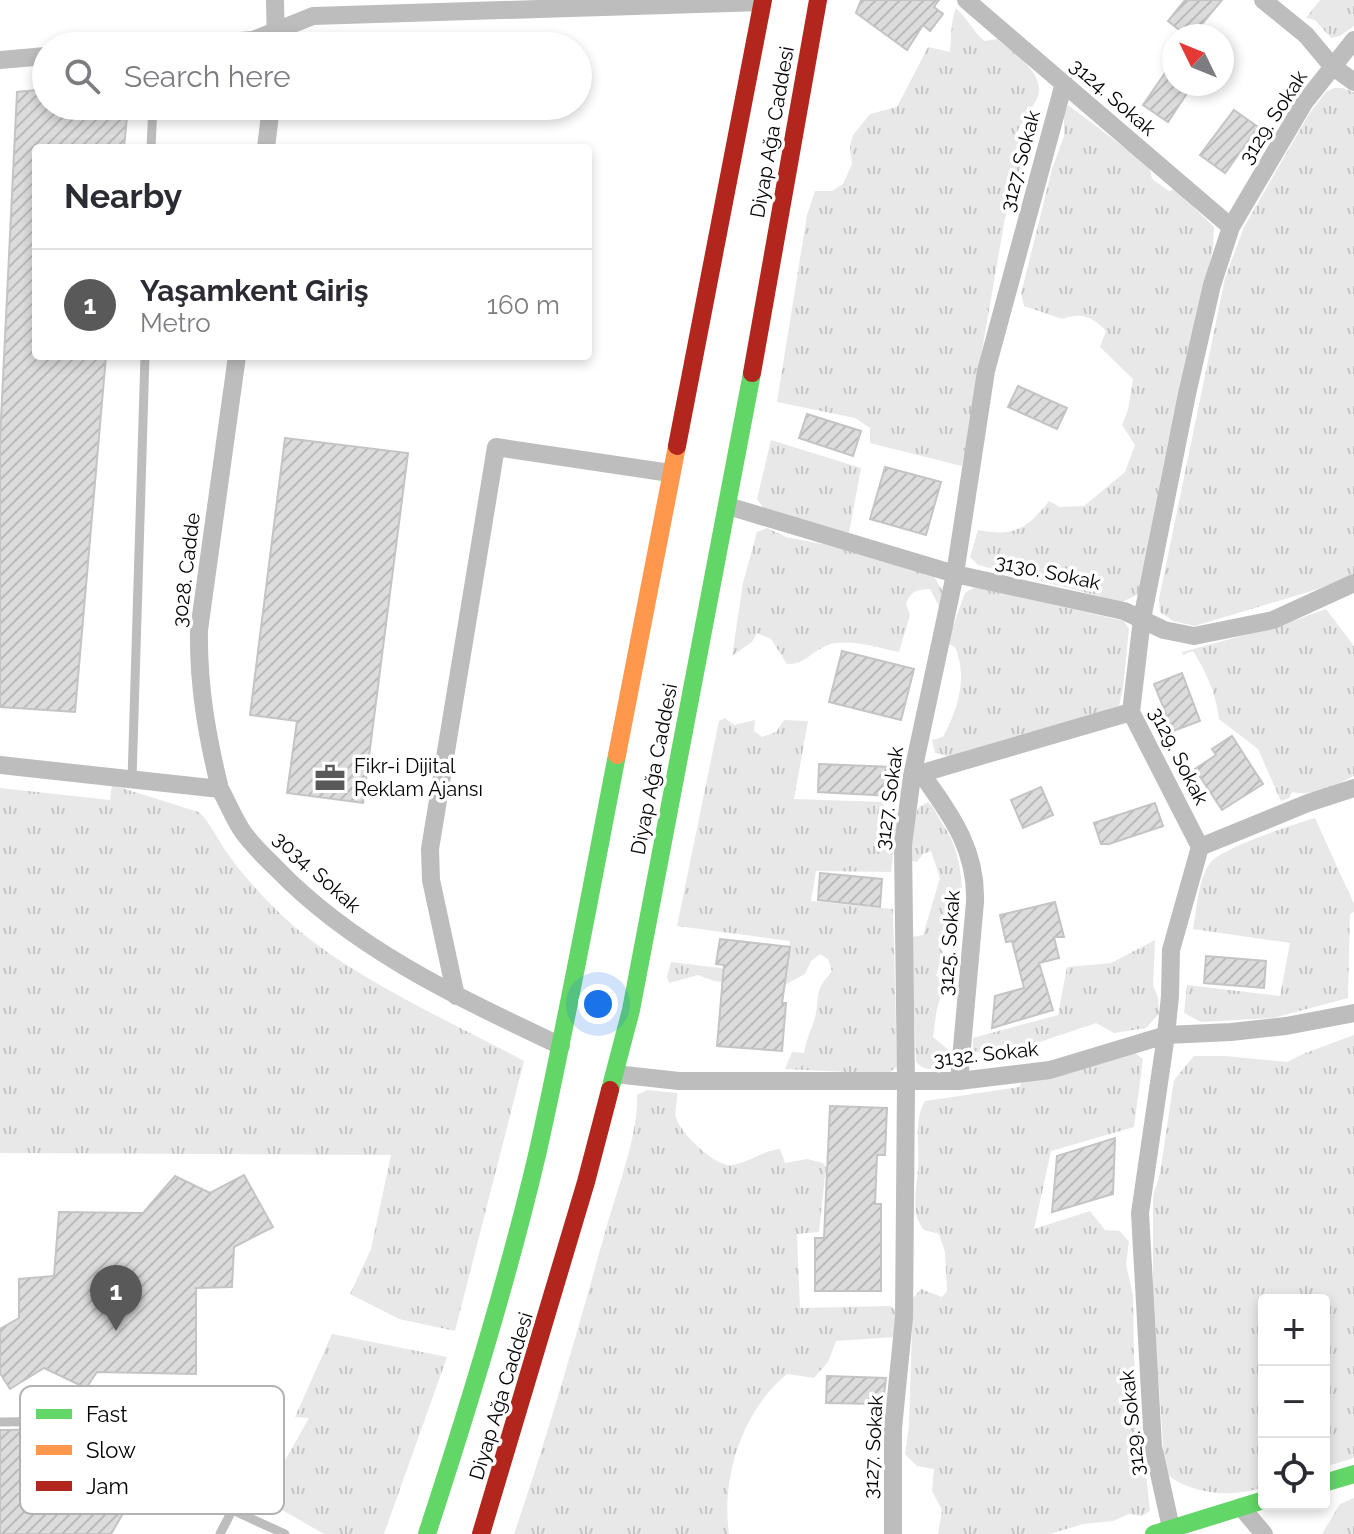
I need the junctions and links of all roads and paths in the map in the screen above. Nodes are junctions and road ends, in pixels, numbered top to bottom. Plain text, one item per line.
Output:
1 (275, 0) edge
2 (818, 0) edge
3 (966, 0) edge
4 (1263, 0) edge
5 (762, 1) edge
6 (276, 32) edge
7 (287, 32) edge
8 (1354, 40) edge
9 (32, 57) edge
10 (0, 60) edge
11 (1332, 66) junction
12 (1354, 82) edge
13 (1064, 83) junction
14 (152, 120) edge
15 (269, 120) edge
16 (151, 144) edge
17 (266, 144) edge
18 (1231, 227) junction
19 (145, 360) edge
20 (236, 360) edge
21 (670, 473) junction
22 (728, 506) junction
23 (955, 574) junction
24 (1354, 583) edge
25 (1142, 619) junction
26 (1131, 712) junction
27 (0, 765) edge
28 (917, 774) junction
29 (132, 780) junction
30 (1354, 788) edge
31 (220, 789) junction
32 (1200, 847) junction
33 (456, 996) junction
34 (1354, 1013) edge
35 (1166, 1035) junction
36 (561, 1046) junction
37 (615, 1074) junction
38 (959, 1081) junction
39 (906, 1083) junction
40 (0, 1422) edge
41 (20, 1422) edge
42 (1354, 1474) edge
43 (1330, 1481) edge
44 (1258, 1502) edge
45 (1241, 1507) junction
46 (230, 1514) edge
47 (241, 1514) edge
48 (1163, 1531) edge
49 (220, 1534) edge
50 (285, 1534) edge
51 (427, 1534) edge
52 (481, 1534) edge
53 (893, 1534) edge
54 (1264, 1534) edge

1 - 6 street
2 - 22 main road, Diyap Ağa Caddesi
3 - 13 street, 3124. Sokak
4 - 11 street
5 - 7 street
5 - 21 main road, Diyap Ağa Caddesi
8 - 11 street, 3129. Sokak
9 - 10 street
11 - 12 street
11 - 18 street, 3129. Sokak
13 - 18 street, 3124. Sokak
13 - 23 street, 3127. Sokak
14 - 16 lane
15 - 17 street
18 - 25 street, 3129. Sokak
19 - 29 lane
20 - 31 street, 3028. Cadde
21 - 33 street
21 - 36 main road, Diyap Ağa Caddesi
22 - 23 street, 3130. Sokak
22 - 37 main road, Diyap Ağa Caddesi
23 - 25 street, 3130. Sokak
23 - 28 street, 3127. Sokak
24 - 25 street, 3130. Sokak
25 - 26 street, 3129. Sokak
26 - 28 street
26 - 32 street, 3129. Sokak
27 - 29 street
28 - 38 street, 3125. Sokak
28 - 39 street, 3127. Sokak
29 - 31 street
30 - 32 street
31 - 33 street, 3034. Sokak
32 - 35 street, 3129. Sokak
33 - 36 street, 3034. Sokak
34 - 35 street, 3132. Sokak
35 - 38 street, 3132. Sokak
35 - 48 street, 3129. Sokak
36 - 51 main road, Diyap Ağa Caddesi
37 - 39 street, 3132. Sokak
37 - 52 main road, Diyap Ağa Caddesi
38 - 39 street, 3132. Sokak
39 - 53 street, 3127. Sokak
40 - 41 lane
42 - 43 main road
44 - 45 main road
45 - 48 main road
45 - 54 street
46 - 49 lane
47 - 50 lane

